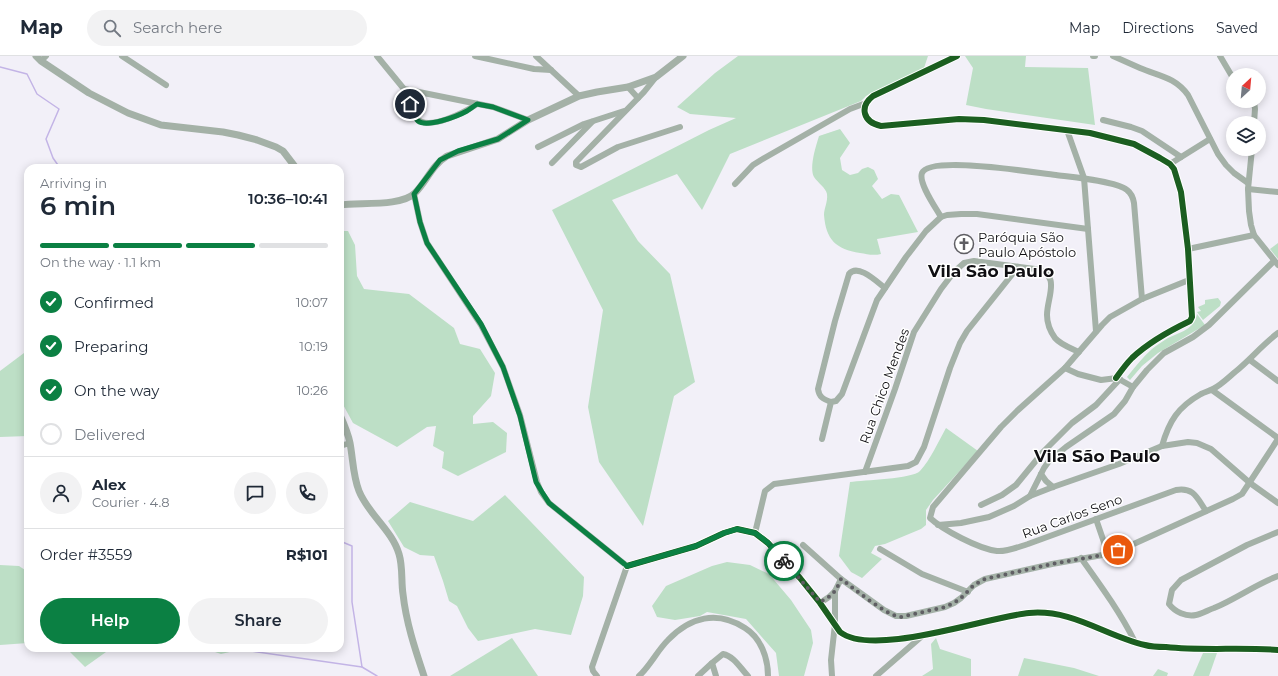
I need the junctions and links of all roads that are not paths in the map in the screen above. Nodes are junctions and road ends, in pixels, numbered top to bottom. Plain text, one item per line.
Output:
1 (122, 56) edge
2 (378, 56) edge
3 (474, 56) edge
4 (536, 56) edge
5 (683, 56) edge
6 (957, 56) edge
7 (1113, 56) edge
8 (1220, 56) edge
9 (41, 58) edge
10 (1227, 68) edge
11 (551, 70) junction
12 (656, 77) junction
13 (166, 85) dead end
14 (628, 87) junction
15 (404, 89) junction
16 (579, 96) junction
17 (638, 98) junction
18 (866, 103) junction
19 (477, 104) junction
20 (626, 110) junction
21 (528, 120) junction
22 (1103, 120) dead end
23 (593, 121) junction
24 (680, 127) dead end
25 (1067, 130) junction
26 (1210, 139) junction
27 (538, 147) dead end
28 (1251, 156) edge
29 (1181, 157) junction
30 (552, 163) dead end
31 (293, 164) edge
32 (1170, 164) junction
33 (1084, 178) junction
34 (734, 184) dead end
35 (1248, 186) junction
36 (1278, 192) edge
37 (414, 194) junction
38 (344, 204) edge
39 (941, 217) junction
40 (1088, 229) junction
41 (1254, 235) junction
42 (1188, 249) junction
43 (1276, 263) edge
44 (1018, 266) junction
45 (1189, 280) junction
46 (885, 288) junction
47 (1142, 300) junction
48 (1096, 331) junction
49 (1278, 333) edge
50 (1079, 352) junction
51 (1250, 360) junction
52 (1065, 368) junction
53 (1118, 378) junction
54 (1278, 381) edge
55 (1133, 387) junction
56 (1212, 390) junction
57 (831, 402) junction
58 (344, 426) edge
59 (1278, 438) edge
60 (822, 439) dead end
61 (350, 443) junction
62 (344, 445) edge
63 (1162, 446) junction
64 (864, 472) junction
65 (1041, 474) junction
66 (1250, 483) junction
67 (1053, 487) junction
68 (1030, 496) junction
69 (1278, 503) edge
70 (981, 505) dead end
71 (1206, 511) junction
72 (1096, 519) junction
73 (938, 525) junction
74 (1278, 532) edge
75 (755, 533) junction
76 (803, 545) dead end
77 (880, 548) dead end
78 (1108, 554) junction
79 (1082, 558) junction
80 (627, 566) junction
81 (1278, 576) edge
82 (841, 579) junction
83 (835, 591) junction
84 (968, 592) junction
85 (820, 602) junction
86 (835, 624) junction
87 (922, 636) junction
88 (1135, 642) junction
89 (1278, 650) edge
90 (712, 663) junction
91 (424, 676) edge
92 (597, 676) edge
93 (639, 676) edge
94 (698, 676) edge
95 (716, 676) edge
96 (748, 676) edge
97 (768, 676) edge
98 (832, 676) edge
99 (876, 676) edge

1 - 13 street
2 - 15 street
3 - 11 street
4 - 11 street
5 - 12 street
6 - 18 street
7 - 26 street
8 - 10 street
9 - 31 street
11 - 16 street
12 - 14 street
12 - 17 street
14 - 16 street
14 - 17 street
15 - 19 street
15 - 19 street
16 - 21 street
17 - 20 street
18 - 25 street
18 - 34 street
19 - 21 street
20 - 23 street
20 - 24 street
21 - 37 street
22 - 29 street
23 - 27 street
23 - 30 street
25 - 32 street
25 - 33 street
26 - 29 street
26 - 35 street
28 - 35 street
29 - 32 street
32 - 42 street
33 - 39 street
33 - 40 street
33 - 47 street
35 - 36 street
35 - 41 street
37 - 38 street
37 - 80 street
39 - 40 street
39 - 46 street
40 - 48 street
41 - 42 street
41 - 43 street
42 - 45 street
43 - 55 street
44 - 50 street, Rua Chico Mendes
44 - 64 street
44 - 64 street, Rua Chico Mendes
45 - 47 street
45 - 53 street
46 - 57 street
46 - 57 street
47 - 48 street
48 - 50 street
49 - 51 street
50 - 52 street
51 - 54 street
51 - 56 street
52 - 53 street
52 - 73 street
53 - 55 street
53 - 70 street
55 - 65 street
56 - 59 street
56 - 63 street
57 - 60 street
58 - 61 street
59 - 66 street
61 - 62 street
61 - 91 street
63 - 66 street
63 - 67 street
64 - 75 street
65 - 67 street
65 - 68 street
66 - 69 street
66 - 71 street
67 - 68 street
68 - 73 street
71 - 72 street, Rua Carlos Seno
71 - 78 street
72 - 73 street, Rua Carlos Seno
72 - 78 street
74 - 81 street
75 - 80 street
75 - 85 street
76 - 82 street
77 - 84 street
78 - 79 street
79 - 84 street
79 - 88 street
80 - 92 street
82 - 83 street
82 - 84 street
83 - 85 street
83 - 86 street
85 - 86 street
86 - 87 street
86 - 98 street
87 - 88 street
87 - 99 street
88 - 89 street
90 - 94 street
90 - 95 street
90 - 96 street
93 - 97 street

